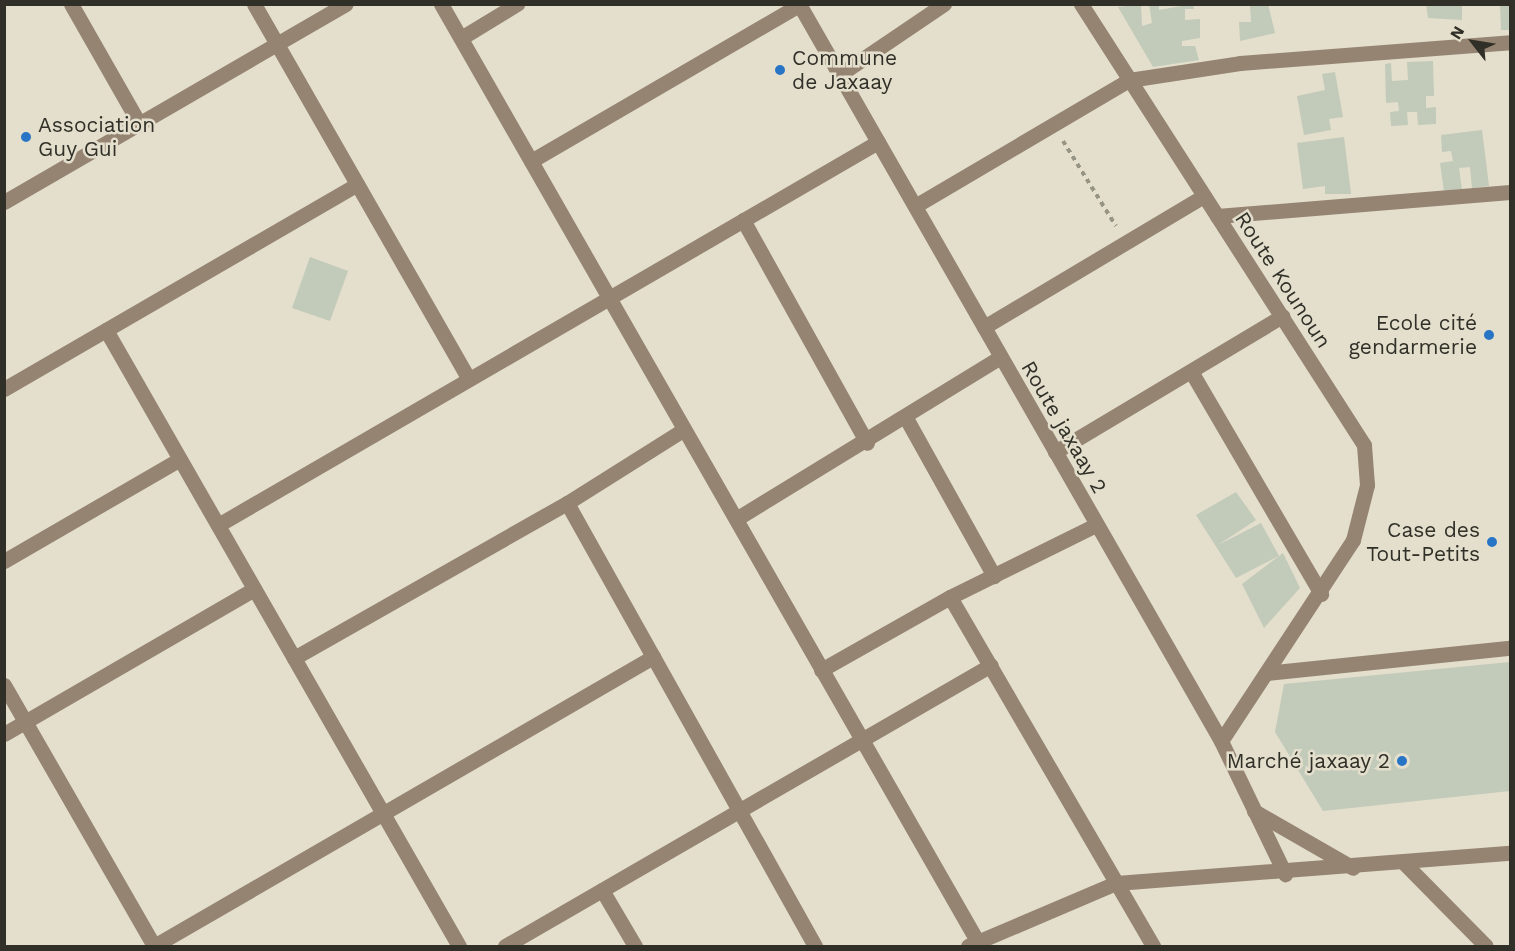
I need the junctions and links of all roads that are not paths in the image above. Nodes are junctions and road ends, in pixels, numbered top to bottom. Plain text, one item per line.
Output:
1 (71, 4) edge
2 (254, 4) edge
3 (346, 4) edge
4 (441, 4) edge
5 (516, 4) edge
6 (944, 4) edge
7 (1081, 4) edge
8 (799, 5) edge
9 (461, 38) junction
10 (1510, 42) edge
11 (277, 45) junction
12 (839, 75) junction
13 (1129, 80) junction
14 (140, 124) junction
15 (878, 142) junction
16 (531, 161) junction
17 (357, 184) junction
18 (1510, 192) edge
19 (1204, 196) junction
20 (5, 200) edge
21 (915, 206) junction
22 (1217, 216) junction
23 (743, 220) junction
24 (609, 298) junction
25 (1282, 316) junction
26 (984, 327) junction
27 (106, 330) junction
28 (1000, 357) junction
29 (1192, 373) junction
30 (470, 379) junction
31 (4, 389) edge
32 (906, 418) junction
33 (682, 430) junction
34 (867, 443) junction
35 (1055, 452) junction
36 (180, 459) junction
37 (567, 503) junction
38 (736, 519) junction
39 (218, 525) junction
40 (1096, 525) junction
41 (4, 561) edge
42 (994, 576) junction
43 (254, 589) junction
44 (1321, 594) junction
45 (950, 597) junction
46 (1510, 648) edge
47 (653, 657) junction
48 (294, 658) junction
49 (991, 665) junction
50 (821, 670) junction
51 (1266, 673) junction
52 (4, 685) edge
53 (25, 722) junction
54 (4, 734) edge
55 (862, 740) junction
56 (1221, 741) junction
57 (739, 811) junction
58 (1254, 811) junction
59 (383, 813) junction
60 (1510, 852) edge
61 (1405, 864) junction
62 (1353, 868) junction
63 (1285, 874) junction
64 (1116, 884) junction
65 (602, 890) junction
66 (975, 945) edge
67 (154, 946) edge
68 (459, 946) edge
69 (505, 946) edge
70 (635, 946) edge
71 (815, 946) edge
72 (1153, 946) edge
73 (1486, 946) edge

1 - 14 street
2 - 11 street
3 - 11 street
4 - 9 street
5 - 9 street
6 - 12 street
7 - 13 street, Route Kounoun
8 - 12 street, Route jaxaay 2
8 - 16 street
9 - 16 street
10 - 13 street
11 - 14 street
11 - 17 street
12 - 15 street, Route jaxaay 2
13 - 19 street, Route Kounoun
13 - 21 street
14 - 20 street
15 - 21 street, Route jaxaay 2
15 - 23 street
16 - 24 street
17 - 27 street
17 - 30 street
18 - 22 street
19 - 22 street, Route Kounoun
19 - 26 street
21 - 26 street, Route jaxaay 2
22 - 25 street, Route Kounoun
23 - 24 street
23 - 34 street
24 - 30 street
24 - 33 street
25 - 29 street
25 - 44 street, Route Kounoun
26 - 28 street, Route jaxaay 2
27 - 31 street
27 - 36 street
28 - 32 street
28 - 35 street, Route jaxaay 2
29 - 35 street
29 - 44 street
30 - 39 street
32 - 34 street
32 - 42 street
33 - 37 street
33 - 38 street
34 - 38 street
35 - 40 street, Route jaxaay 2
36 - 39 street
36 - 41 street
37 - 47 street
37 - 48 street
38 - 50 street
39 - 43 street
40 - 42 street
40 - 56 street, Route jaxaay 2
42 - 45 street
43 - 48 street
43 - 53 street
44 - 51 street, Route Kounoun
45 - 49 street
45 - 50 street
46 - 51 street
47 - 57 street
47 - 59 street
48 - 59 street
49 - 55 street
49 - 64 street
50 - 55 street
51 - 56 street, Route Kounoun
52 - 53 street
53 - 54 street
53 - 67 street
55 - 57 street
55 - 66 street
56 - 58 street, Route jaxaay 2
57 - 65 street
57 - 71 street
58 - 62 street
58 - 63 street, Route jaxaay 2
59 - 67 street
59 - 68 street
60 - 61 street
61 - 62 street
61 - 73 street
62 - 63 street
63 - 64 street
64 - 66 street
64 - 72 street
65 - 69 street
65 - 70 street

